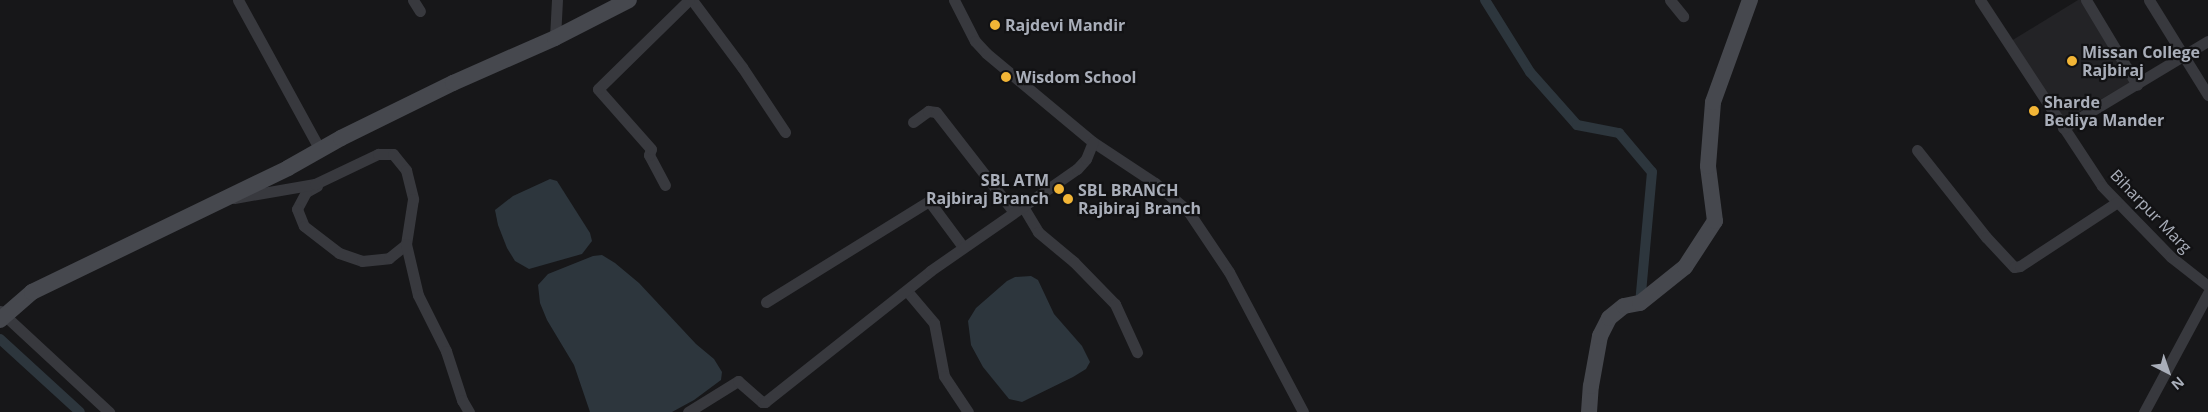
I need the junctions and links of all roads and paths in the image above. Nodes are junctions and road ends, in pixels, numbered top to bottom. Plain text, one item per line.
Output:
1 (238, 0) edge
2 (413, 0) edge
3 (557, 0) edge
4 (629, 0) edge
5 (690, 0) edge
6 (954, 0) edge
7 (1670, 0) edge
8 (1750, 0) edge
9 (2086, 0) edge
10 (2149, 0) edge
11 (1982, 1) edge
12 (420, 11) dead end
13 (1683, 16) dead end
14 (555, 38) junction
15 (2208, 41) edge
16 (2183, 57) junction
17 (2137, 85) junction
18 (2208, 95) edge
19 (913, 122) dead end
20 (2063, 128) junction
21 (785, 132) dead end
22 (1093, 142) junction
23 (320, 150) junction
24 (1917, 150) dead end
25 (346, 168) junction
26 (665, 185) dead end
27 (225, 198) junction
28 (2116, 203) junction
29 (1018, 208) junction
30 (406, 244) junction
31 (963, 247) junction
32 (2208, 286) edge
33 (907, 291) junction
34 (2208, 293) edge
35 (766, 302) dead end
36 (2, 316) edge
37 (1137, 352) dead end
38 (109, 412) edge
39 (469, 412) edge
40 (688, 412) edge
41 (968, 412) edge
42 (1302, 412) edge
43 (1589, 412) edge
44 (2144, 412) edge

1 - 23 street
2 - 12 street
3 - 14 street
4 - 14 street
5 - 21 street
5 - 26 street
6 - 22 street
7 - 13 street
8 - 43 street
9 - 17 street
10 - 16 street
11 - 20 street, Biharpur Marg
14 - 23 street
15 - 16 street
16 - 17 street
16 - 18 street
17 - 20 street
19 - 29 street
20 - 28 street, Biharpur Marg
22 - 29 street
22 - 42 street
23 - 27 street
24 - 28 street
25 - 27 street
25 - 30 street
25 - 30 street
27 - 36 street
28 - 32 street, Biharpur Marg
29 - 31 street
29 - 37 street
30 - 39 street
31 - 33 street
31 - 35 street
33 - 40 street
33 - 41 street
34 - 44 street
36 - 38 street

